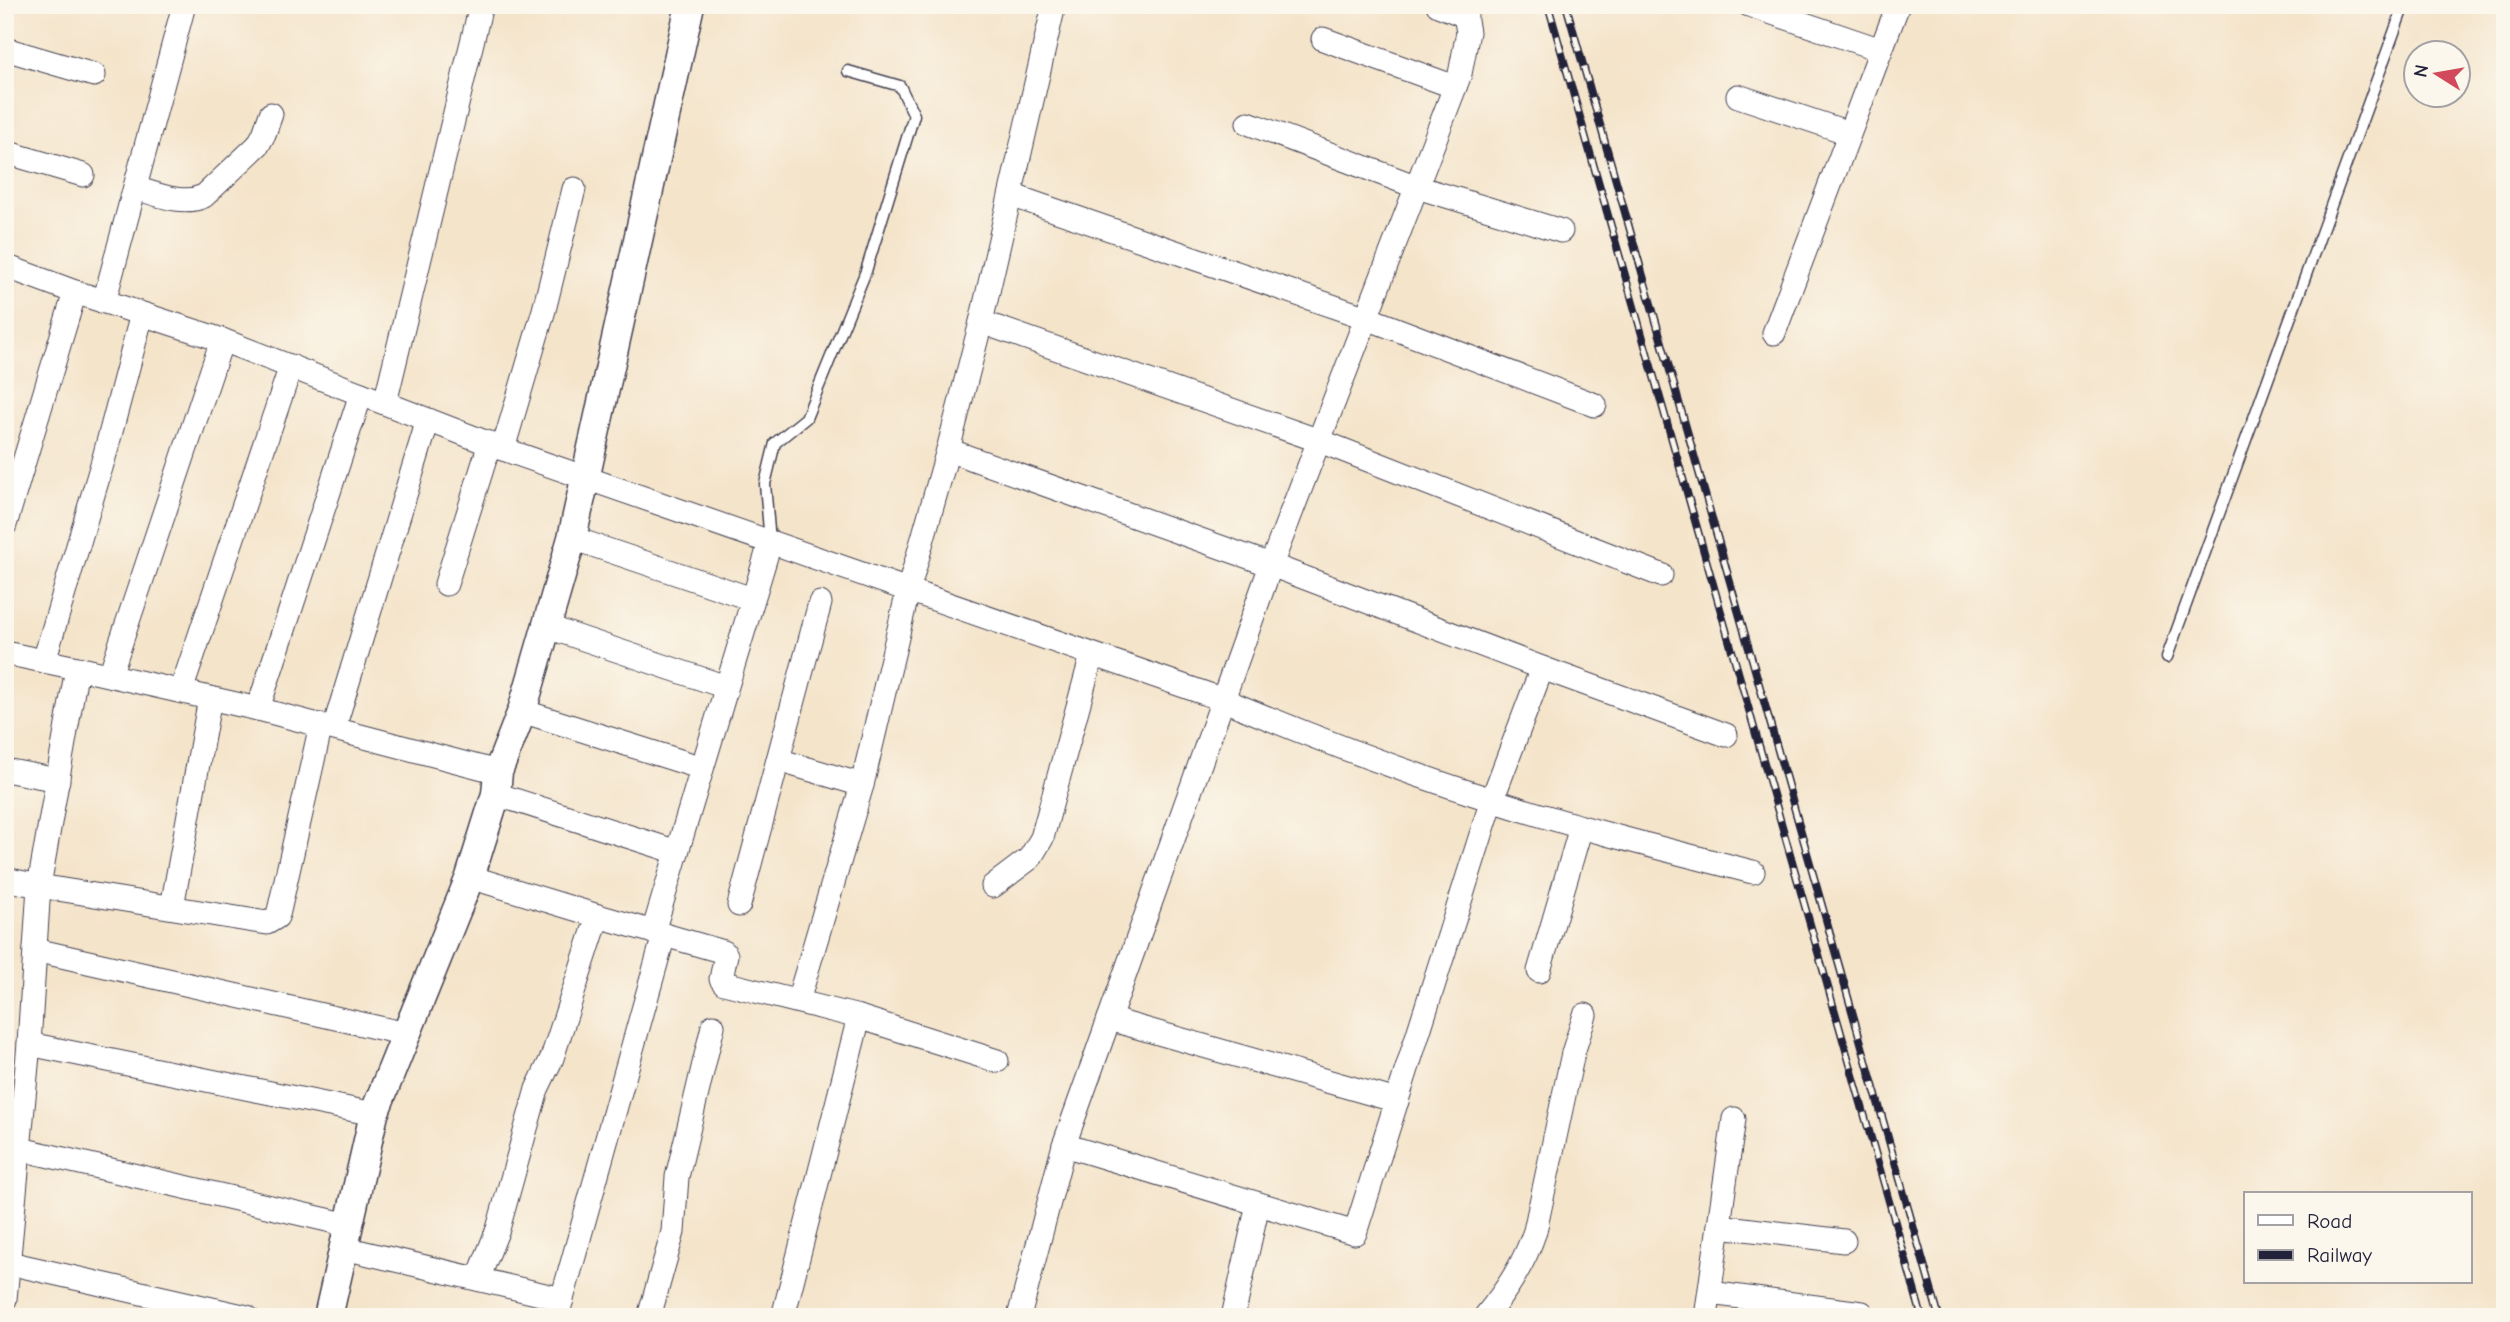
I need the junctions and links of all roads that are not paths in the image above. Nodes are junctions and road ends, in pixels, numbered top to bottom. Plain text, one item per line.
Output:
1 (184, 5) edge
2 (481, 5) edge
3 (690, 5) edge
4 (1054, 5) edge
5 (1438, 5) edge
6 (1749, 5) edge
7 (1898, 5) edge
8 (2404, 5) edge
9 (1464, 11) edge
10 (1323, 39) dead end
11 (5, 49) edge
12 (1881, 50) junction
13 (848, 71) dead end
14 (94, 75) dead end
15 (1455, 87) junction
16 (1738, 96) dead end
17 (271, 114) dead end
18 (1248, 123) dead end
19 (1849, 133) junction
20 (5, 152) edge
21 (83, 175) dead end
22 (1417, 187) junction
23 (135, 188) junction
24 (574, 189) dead end
25 (1011, 195) junction
26 (1561, 231) dead end
27 (7, 275) edge
28 (75, 292) junction
29 (104, 302) junction
30 (142, 314) junction
31 (1367, 318) junction
32 (981, 322) junction
33 (1773, 333) dead end
34 (222, 340) junction
35 (291, 366) junction
36 (361, 394) junction
37 (385, 403) junction
38 (1595, 405) dead end
39 (428, 420) junction
40 (1320, 441) junction
41 (497, 446) junction
42 (948, 450) junction
43 (586, 478) junction
44 (5, 525) edge
45 (572, 538) junction
46 (769, 543) junction
47 (1271, 565) junction
48 (1661, 575) dead end
49 (446, 584) dead end
50 (908, 591) junction
51 (752, 599) junction
52 (820, 603) dead end
53 (545, 626) junction
54 (5, 653) edge
55 (1093, 655) junction
56 (2167, 657) dead end
57 (44, 661) junction
58 (77, 668) junction
59 (1542, 668) junction
60 (110, 675) junction
61 (726, 687) junction
62 (181, 691) junction
63 (210, 698) junction
64 (1224, 700) junction
65 (258, 709) junction
66 (522, 711) junction
67 (328, 727) junction
68 (1726, 735) dead end
69 (778, 760) junction
70 (702, 768) junction
71 (5, 770) edge
72 (58, 780) junction
73 (497, 783) junction
74 (862, 785) junction
75 (1492, 800) junction
76 (1581, 827) junction
77 (677, 852) junction
78 (1753, 872) dead end
79 (470, 877) junction
80 (5, 879) edge
81 (39, 886) junction
82 (993, 886) dead end
83 (738, 905) dead end
84 (172, 907) junction
85 (598, 916) junction
86 (659, 934) junction
87 (35, 950) junction
88 (1539, 971) dead end
89 (798, 1001) junction
90 (1585, 1015) dead end
91 (859, 1017) junction
92 (1109, 1019) junction
93 (713, 1026) dead end
94 (406, 1034) junction
95 (29, 1044) junction
96 (998, 1061) dead end
97 (1397, 1101) junction
98 (374, 1114) junction
99 (1734, 1119) dead end
100 (1064, 1145) junction
101 (20, 1149) junction
102 (1258, 1204) junction
103 (9, 1223) edge
104 (1719, 1226) junction
105 (346, 1237) junction
106 (1844, 1241) dead end
107 (9, 1263) junction
108 (478, 1279) junction
109 (1710, 1293) junction
110 (5, 1299) edge
111 (559, 1308) edge
112 (1861, 1313) dead end
113 (247, 1317) edge
114 (328, 1317) edge
115 (649, 1317) edge
116 (783, 1317) edge
117 (1019, 1317) edge
118 (1233, 1317) edge
119 (1485, 1317) edge
120 (1706, 1317) edge

1 - 23 street
2 - 37 street
3 - 43 street
4 - 25 street
5 - 9 street
6 - 12 street
7 - 12 street
8 - 56 lane
9 - 15 street
10 - 15 street
11 - 14 street
12 - 19 street
13 - 46 lane
15 - 22 street
16 - 19 street
17 - 23 street
18 - 22 street
19 - 33 street
20 - 21 street
22 - 26 street
22 - 31 street
23 - 29 street
24 - 41 street
25 - 31 street
25 - 32 street
27 - 28 street
28 - 29 street
28 - 44 street
29 - 30 street
30 - 34 street
30 - 57 street
31 - 38 street
31 - 40 street
32 - 40 street
32 - 42 street
34 - 35 street
34 - 60 street
35 - 36 street
35 - 62 street
36 - 37 street
36 - 65 street
37 - 39 street
39 - 41 street
39 - 67 street
40 - 47 street
40 - 48 street
41 - 43 street
41 - 49 street
42 - 47 street
42 - 50 street
43 - 45 street
43 - 46 street
45 - 51 street
45 - 53 street
46 - 50 street
46 - 51 street
47 - 59 street
47 - 64 street
50 - 55 street
50 - 74 street
51 - 61 street
52 - 69 street
53 - 61 street
53 - 66 street
54 - 57 street
55 - 64 street
55 - 82 street
57 - 58 street
58 - 60 street
58 - 72 street
59 - 68 street
59 - 75 street
60 - 62 street
61 - 70 street
62 - 63 street
63 - 65 street
63 - 84 street
64 - 75 street
64 - 92 street
65 - 67 street
66 - 70 street
66 - 73 street
67 - 73 street
67 - 84 street
69 - 74 street
69 - 83 street
70 - 77 street
71 - 72 street
72 - 81 street
73 - 77 street
73 - 79 street
74 - 89 street
75 - 76 street
75 - 97 street
76 - 78 street
76 - 88 street
77 - 86 street
79 - 85 street
79 - 94 street
80 - 81 street
81 - 84 street
81 - 87 street
85 - 86 street
85 - 108 street
86 - 89 street
86 - 111 street
87 - 94 street
87 - 95 street
89 - 91 street
90 - 119 street
91 - 96 street
91 - 116 street
92 - 97 street
92 - 100 street
93 - 115 street
94 - 98 street
95 - 98 street
95 - 101 street
97 - 102 street
98 - 105 street
99 - 104 street
100 - 102 street
100 - 117 street
101 - 103 street
101 - 105 street
102 - 118 street
103 - 107 street
104 - 106 street
104 - 109 street
105 - 108 street
105 - 114 street
107 - 110 street
107 - 113 street
108 - 111 street
109 - 112 street
109 - 120 street

